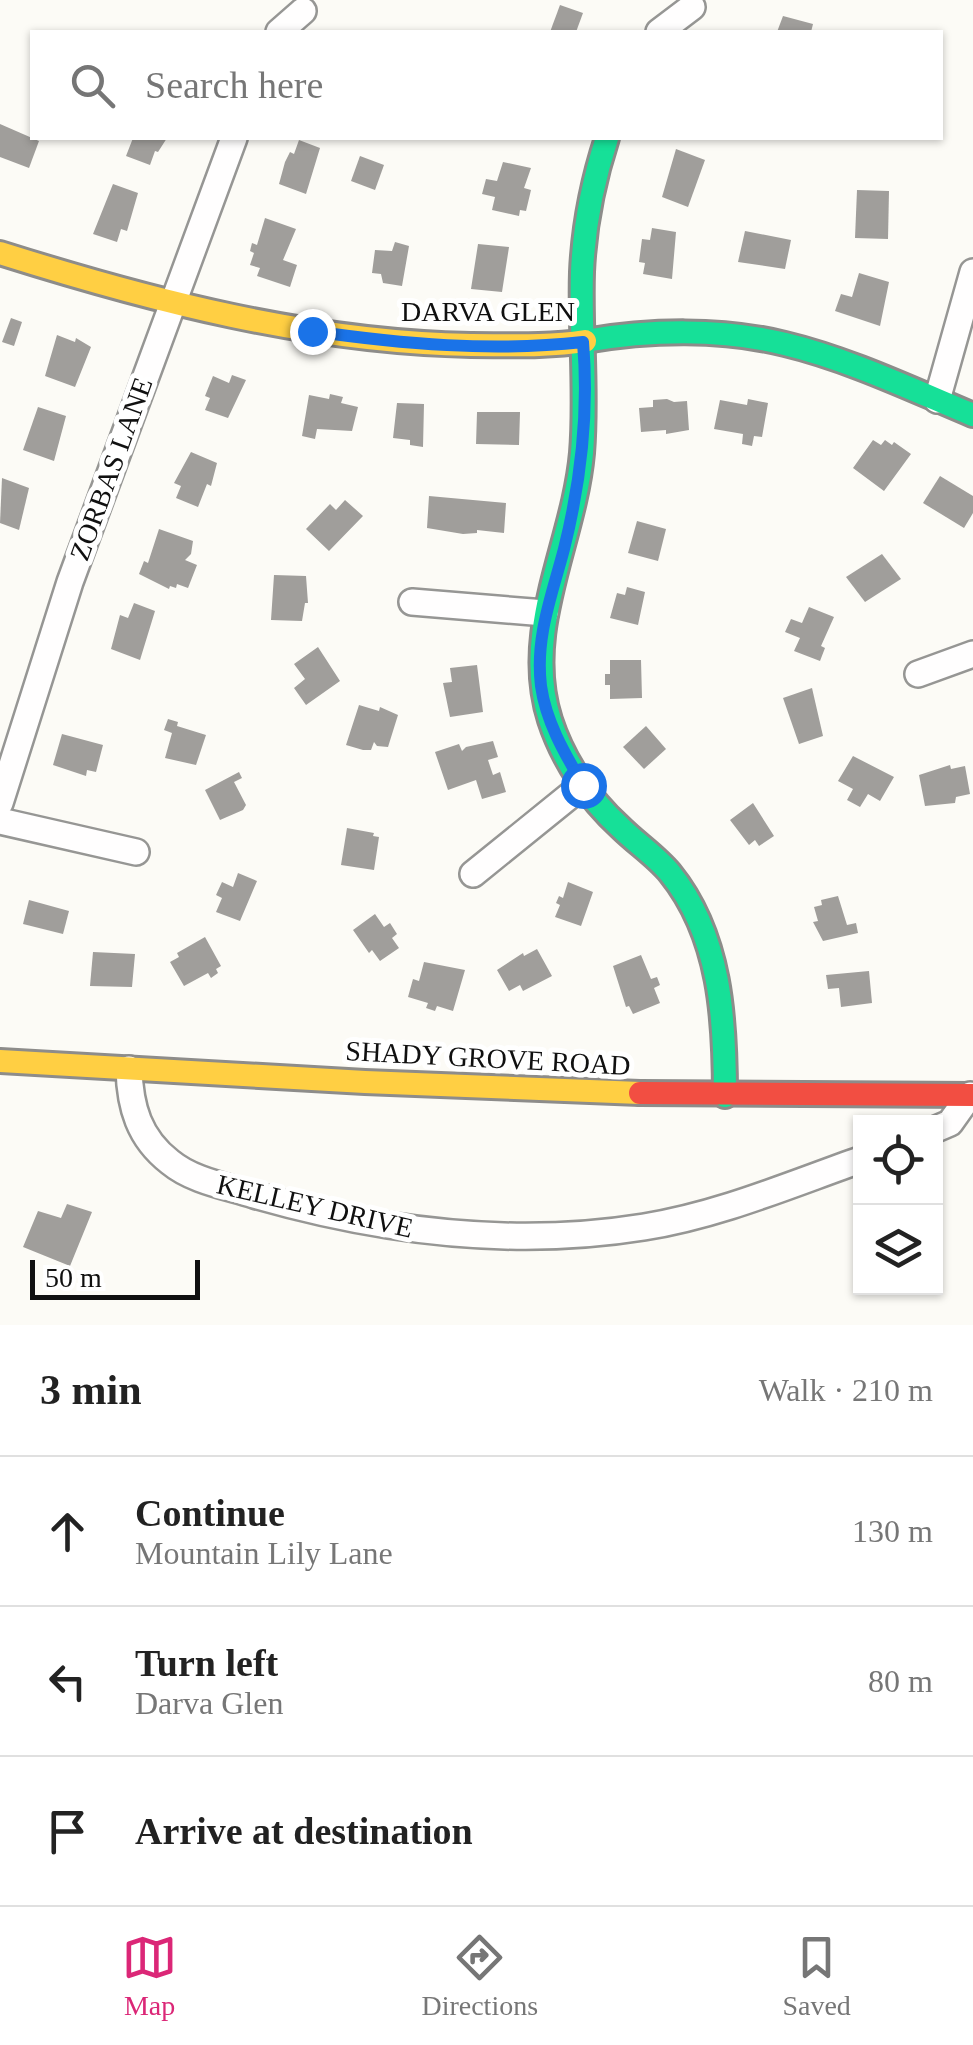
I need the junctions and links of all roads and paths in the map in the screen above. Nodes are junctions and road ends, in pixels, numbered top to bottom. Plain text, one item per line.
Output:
1 (692, 7) dead end
2 (303, 11) dead end
3 (282, 30) edge
4 (662, 30) edge
5 (233, 140) edge
6 (607, 140) edge
7 (0, 252) edge
8 (973, 272) edge
9 (173, 304) junction
10 (583, 342) junction
11 (937, 400) junction
12 (973, 414) edge
13 (412, 602) dead end
14 (545, 613) junction
15 (973, 654) edge
16 (918, 674) dead end
17 (583, 785) junction
18 (0, 803) edge
19 (0, 821) edge
20 (136, 852) dead end
21 (473, 874) dead end
22 (0, 1061) edge
23 (129, 1069) junction
24 (971, 1095) edge
25 (725, 1096) junction
26 (943, 1126) edge
27 (853, 1163) edge

1 - 4 street
2 - 3 street
5 - 9 street, ZORBAS LANE
6 - 10 street
7 - 9 street, DARVA GLEN
8 - 11 street
9 - 10 street, DARVA GLEN
9 - 18 street, ZORBAS LANE
10 - 11 street, DARVA GLEN
10 - 14 street
11 - 12 street, DARVA GLEN
13 - 14 street
14 - 17 street
15 - 16 street
17 - 21 street
17 - 25 street
19 - 20 street
22 - 23 street, SHADY GROVE ROAD
23 - 25 street, SHADY GROVE ROAD
23 - 27 street, KELLEY DRIVE
24 - 25 street, SHADY GROVE ROAD
24 - 26 street

